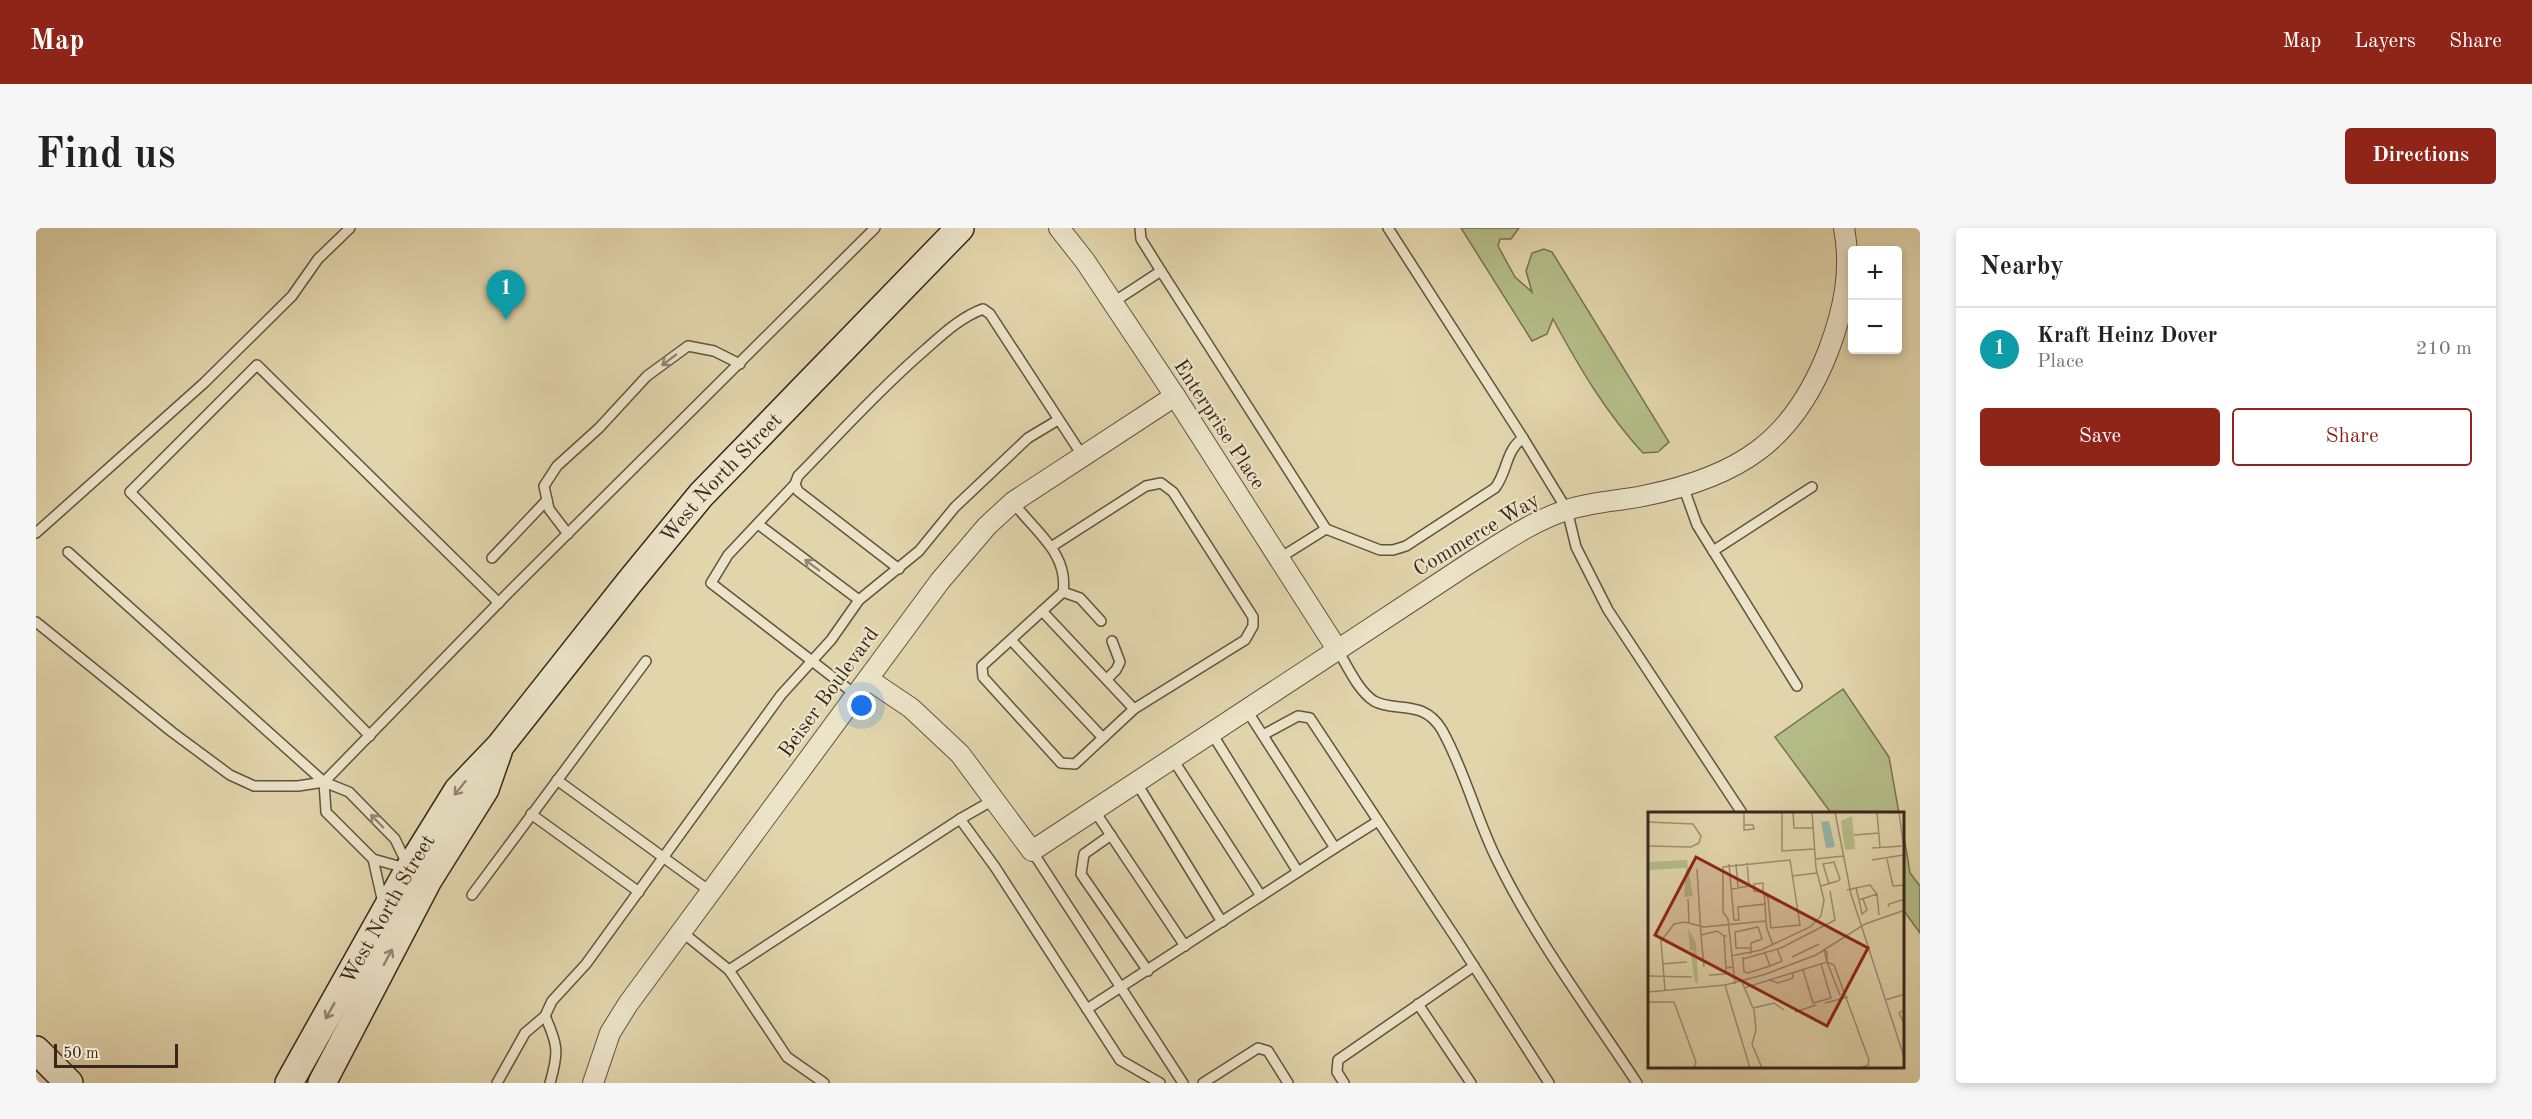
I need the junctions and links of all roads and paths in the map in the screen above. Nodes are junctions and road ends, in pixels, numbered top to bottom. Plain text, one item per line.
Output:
1 (350, 228) edge
2 (874, 228) edge
3 (960, 228) edge
4 (1059, 228) edge
5 (1140, 228) edge
6 (1388, 228) edge
7 (1844, 228) edge
8 (1161, 271) junction
9 (1112, 303) junction
10 (740, 364) junction
11 (1175, 396) junction
12 (1058, 420) junction
13 (1523, 438) junction
14 (1082, 455) junction
15 (795, 484) junction
16 (1683, 486) junction
17 (1812, 487) dead end
18 (547, 500) junction
19 (1013, 502) junction
20 (1567, 510) junction
21 (758, 524) junction
22 (1326, 529) junction
23 (36, 533) edge
24 (568, 534) junction
25 (1051, 547) junction
26 (1713, 551) junction
27 (68, 552) dead end
28 (492, 558) dead end
29 (1278, 559) junction
30 (899, 569) junction
31 (1063, 592) junction
32 (859, 600) junction
33 (499, 603) junction
34 (1042, 611) junction
35 (1101, 621) dead end
36 (36, 622) edge
37 (1011, 640) junction
38 (1112, 641) dead end
39 (1337, 649) junction
40 (646, 661) dead end
41 (810, 662) junction
42 (868, 679) junction
43 (1107, 679) junction
44 (1797, 686) dead end
45 (856, 695) junction
46 (1134, 709) junction
47 (1246, 709) junction
48 (1210, 732) junction
49 (370, 735) junction
50 (1263, 735) junction
51 (1103, 738) junction
52 (1172, 758) junction
53 (557, 780) junction
54 (324, 782) junction
55 (1136, 782) junction
56 (996, 799) junction
57 (1094, 810) junction
58 (1741, 812) edge
59 (531, 814) junction
60 (960, 819) junction
61 (1377, 821) junction
62 (1111, 835) junction
63 (1335, 848) junction
64 (1032, 851) junction
65 (664, 858) junction
66 (373, 859) junction
67 (1298, 872) junction
68 (418, 874) junction
69 (639, 892) junction
70 (711, 892) junction
71 (472, 895) dead end
72 (1262, 896) junction
73 (385, 912) junction
74 (1222, 922) junction
75 (682, 932) junction
76 (1185, 946) junction
77 (1474, 966) junction
78 (729, 970) junction
79 (1148, 970) junction
80 (1122, 988) junction
81 (1418, 1004) junction
82 (1087, 1010) junction
83 (545, 1016) junction
84 (36, 1050) edge
85 (69, 1083) edge
86 (289, 1083) edge
87 (322, 1083) edge
88 (496, 1083) edge
89 (550, 1083) edge
90 (593, 1083) edge
91 (824, 1083) edge
92 (1160, 1083) edge
93 (1183, 1083) edge
94 (1203, 1083) edge
95 (1288, 1083) edge
96 (1344, 1083) edge
97 (1471, 1083) edge
98 (1549, 1083) edge
99 (1636, 1083) edge

1 - 23 lane
2 - 10 lane
3 - 68 main road, West North Street
4 - 9 street, Enterprise Place
5 - 8 lane
6 - 13 lane
7 - 16 street, Commerce Way
8 - 9 lane
8 - 22 lane
9 - 11 street, Enterprise Place
10 -> 18 lane
10 - 24 lane
11 - 14 street, Beiser Boulevard
11 - 29 street, Enterprise Place
12 - 14 lane
12 - 15 lane
12 - 30 lane
13 - 20 lane
13 - 22 lane
14 - 19 street, Beiser Boulevard
15 - 21 lane
15 - 30 lane
16 - 20 street, Commerce Way
16 - 26 lane
17 - 26 lane
18 - 24 lane
18 - 28 lane
19 - 25 lane
19 - 42 street, Beiser Boulevard
20 - 39 street, Commerce Way
20 - 58 lane
32 -> 21 lane
21 - 41 lane
22 - 29 lane
24 - 33 lane
25 - 31 lane
25 - 46 lane
26 - 44 lane
27 - 54 lane
29 - 39 street, Enterprise Place
30 - 32 lane
31 - 34 lane
31 - 35 lane
32 - 41 lane
33 - 49 lane
33 - 49 lane
34 - 37 lane
34 - 43 lane
36 - 54 lane
37 - 51 lane
37 - 51 lane
38 - 43 lane
39 - 47 street, Commerce Way
39 - 99 lane
40 - 53 lane
41 - 45 lane
41 - 65 lane
42 - 45 street, Beiser Boulevard
42 - 56 street
43 - 46 lane
45 - 70 street, Beiser Boulevard
46 - 51 lane
47 - 48 street, Commerce Way
47 - 50 lane
48 - 52 street, Commerce Way
48 - 67 lane
49 - 54 lane
50 - 61 lane
50 - 63 lane
52 - 55 street, Commerce Way
52 - 72 lane
53 - 59 lane
53 - 65 lane
54 - 66 lane
68 -> 54 lane
55 - 57 street, Commerce Way
55 - 74 lane
56 - 60 lane
56 - 64 street
57 - 62 lane
57 - 64 street, Commerce Way
59 - 69 lane
59 - 71 lane
60 - 78 lane
60 - 82 lane
61 - 63 lane
61 - 77 lane
62 - 76 lane
62 - 79 lane
63 - 67 lane
64 - 80 lane
65 - 69 lane
65 - 70 lane
66 - 68 lane
66 - 73 lane
67 - 72 lane
68 - 73 main road, West North Street
87 -> 68 main road, West North Street
69 - 83 lane
70 - 75 street, Beiser Boulevard
72 - 74 lane
73 -> 86 main road, West North Street
74 - 76 lane
75 - 78 lane
75 - 90 street, Beiser Boulevard
76 - 79 lane
77 - 81 lane
77 - 98 lane
78 - 91 lane
79 - 80 lane
80 - 82 lane
80 - 93 lane
81 - 96 lane
81 - 97 lane
82 - 92 lane
83 - 88 lane
83 - 89 lane
84 - 85 main road
94 - 95 lane

